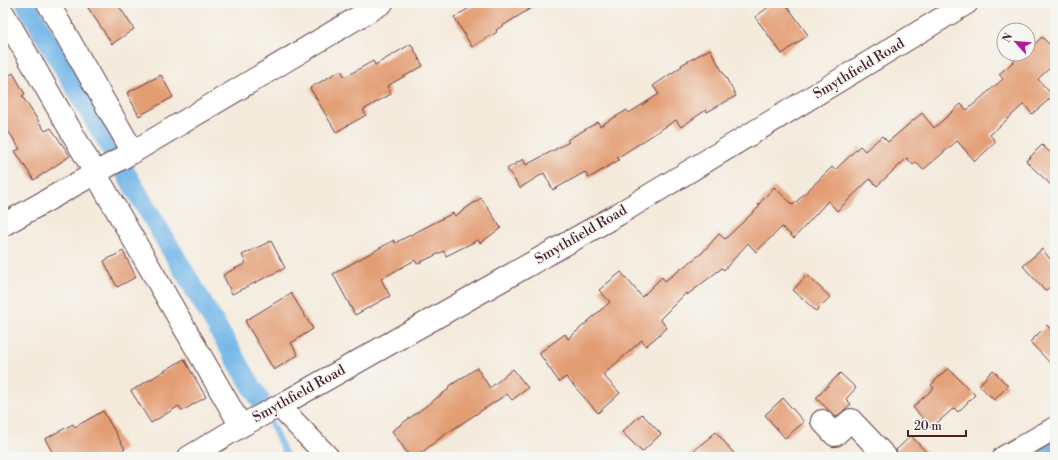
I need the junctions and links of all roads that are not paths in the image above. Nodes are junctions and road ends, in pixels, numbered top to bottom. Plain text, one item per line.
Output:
1 (48, 3) edge
2 (382, 3) edge
3 (967, 3) edge
4 (3, 13) edge
5 (133, 152) junction
6 (95, 172) junction
7 (3, 225) edge
8 (279, 406) junction
9 (822, 421) dead end
10 (241, 426) junction
11 (1055, 428) edge
12 (189, 457) edge
13 (328, 457) edge
14 (886, 457) edge
15 (1004, 457) edge

1 - 5 street
2 - 5 street
3 - 8 street, Smythfield Road
4 - 6 street
5 - 6 street
6 - 7 street
6 - 10 street
8 - 10 street, Smythfield Road
8 - 13 street
9 - 14 street
10 - 12 street, Smythfield Road
11 - 15 street

